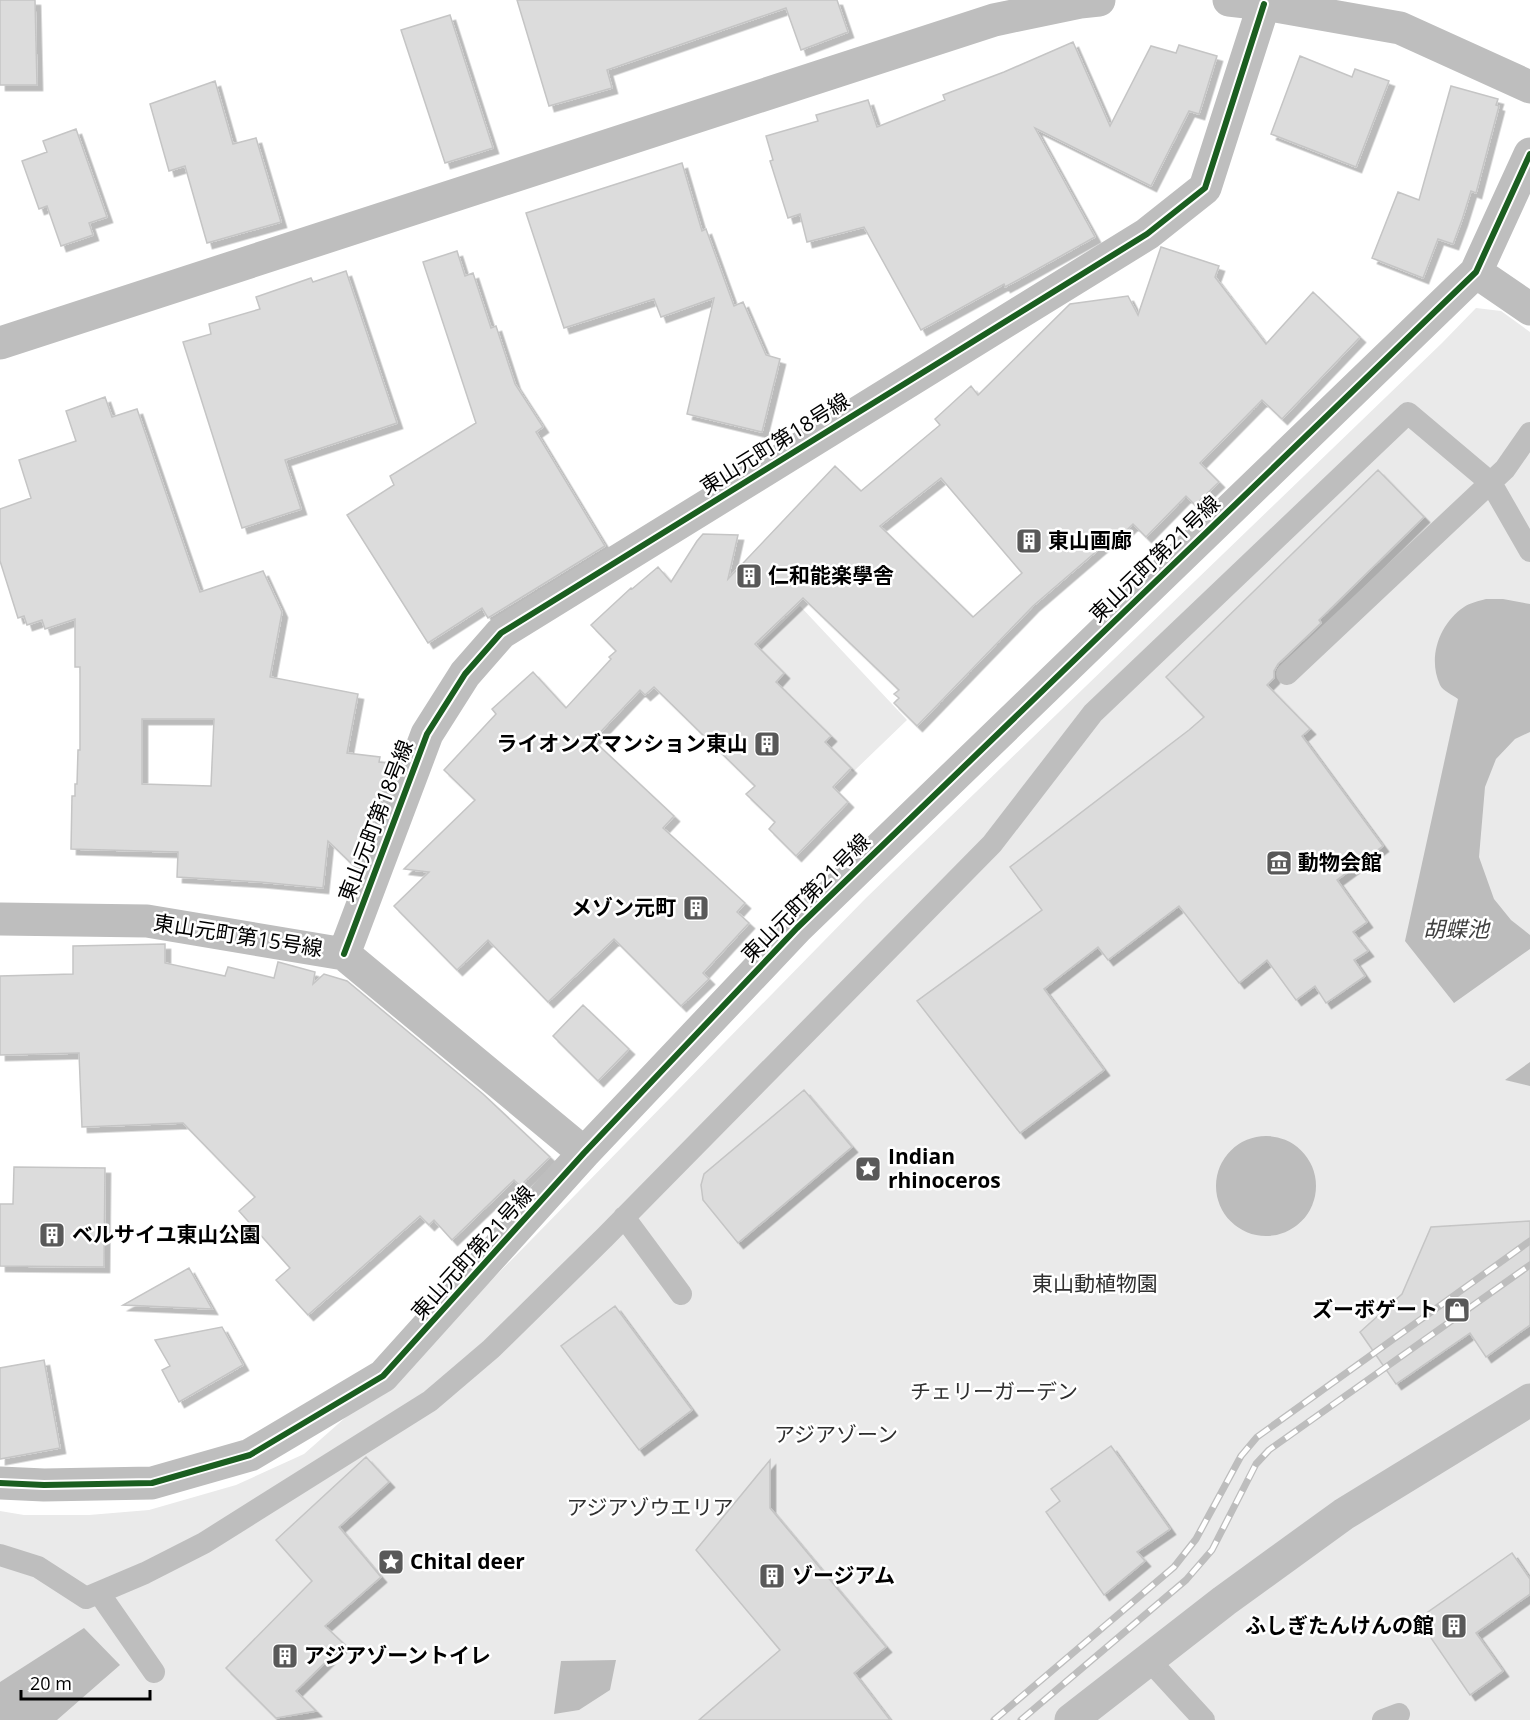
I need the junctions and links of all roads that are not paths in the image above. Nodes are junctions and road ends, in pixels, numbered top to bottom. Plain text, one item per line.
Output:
1 (1099, 0) edge
2 (1229, 0) edge
3 (1264, 4) junction
4 (1530, 87) edge
5 (1530, 154) edge
6 (1476, 272) junction
7 (1530, 309) edge
8 (0, 343) edge
9 (1530, 433) edge
10 (1491, 483) junction
11 (1530, 551) edge
12 (1287, 675) dead end
13 (0, 919) edge
14 (344, 954) junction
15 (584, 1153) junction
16 (624, 1217) junction
17 (681, 1294) dead end
18 (1530, 1400) edge
19 (0, 1483) edge
20 (0, 1556) edge
21 (99, 1593) junction
22 (1149, 1660) junction
23 (154, 1672) dead end
24 (1071, 1720) edge
25 (1204, 1720) edge

1 - 8 street
2 - 3 street
3 - 4 street
3 - 14 street, 東山元町第18号線
5 - 6 street, 東山元町第21号線
6 - 7 street
6 - 15 street, 東山元町第21号線
9 - 10 lane
10 - 11 lane
10 - 12 lane
10 - 16 lane
13 - 14 street, 東山元町第15号線
14 - 15 street, 東山元町第15号線
15 - 19 street, 東山元町第21号線
16 - 17 lane
16 - 21 lane
18 - 22 street
20 - 21 lane
21 - 23 lane
22 - 24 street
22 - 25 lane

